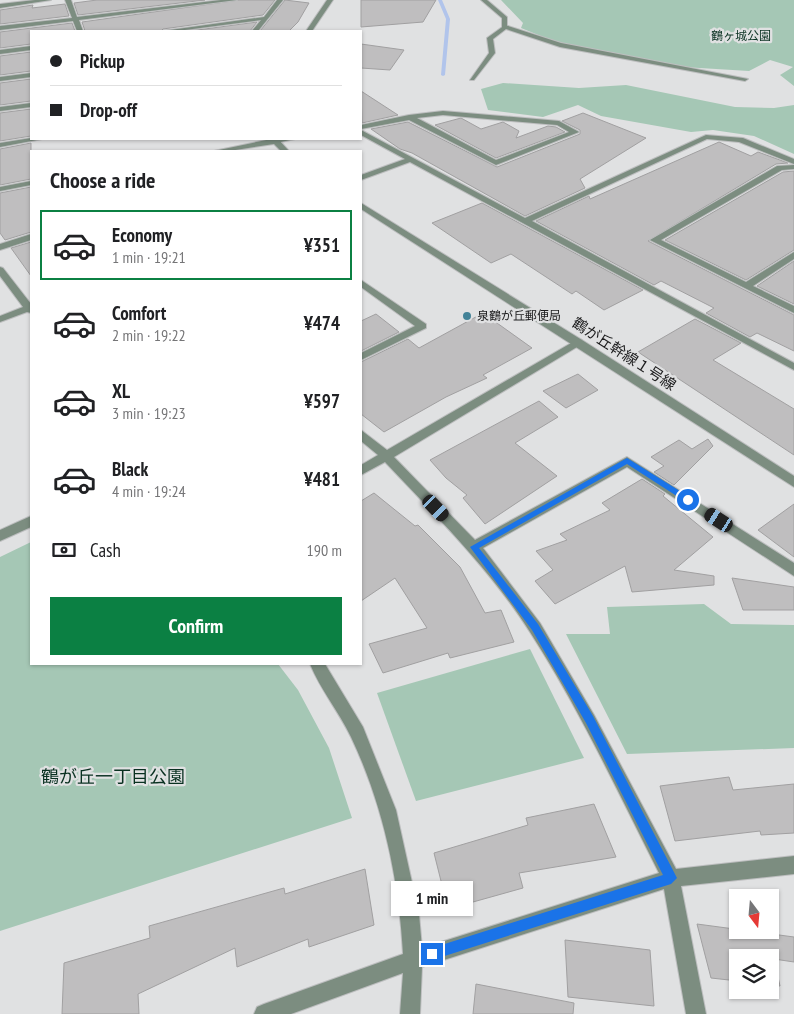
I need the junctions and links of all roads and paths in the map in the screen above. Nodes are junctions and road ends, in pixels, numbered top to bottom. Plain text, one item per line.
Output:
1 (48, 0) edge
2 (68, 0) edge
3 (234, 0) edge
4 (280, 0) edge
5 (330, 0) edge
6 (484, 0) edge
7 (0, 6) edge
8 (266, 18) junction
9 (75, 19) junction
10 (505, 27) junction
11 (0, 28) edge
12 (80, 30) edge
13 (174, 30) edge
14 (256, 30) edge
15 (310, 30) edge
16 (30, 48) edge
17 (0, 52) edge
18 (30, 75) edge
19 (472, 79) dead end
20 (745, 79) dead end
21 (0, 80) edge
22 (30, 105) edge
23 (0, 109) edge
24 (409, 117) junction
25 (362, 127) edge
26 (362, 133) edge
27 (32, 140) edge
28 (275, 140) edge
29 (0, 145) edge
30 (223, 150) edge
31 (284, 150) edge
32 (411, 159) junction
33 (794, 162) edge
34 (794, 166) edge
35 (362, 178) edge
36 (30, 183) edge
37 (0, 189) edge
38 (362, 206) edge
39 (525, 221) junction
40 (30, 237) edge
41 (0, 247) edge
42 (794, 255) edge
43 (0, 270) edge
44 (362, 284) edge
45 (746, 286) junction
46 (30, 307) edge
47 (30, 308) edge
48 (794, 310) edge
49 (0, 319) edge
50 (578, 342) junction
51 (362, 356) edge
52 (794, 367) edge
53 (362, 435) edge
54 (386, 456) junction
55 (362, 470) edge
56 (794, 482) edge
57 (30, 521) edge
58 (0, 536) edge
59 (474, 547) junction
60 (794, 570) edge
61 (317, 665) edge
62 (794, 865) edge
63 (671, 878) junction
64 (413, 960) junction
65 (264, 1014) edge
66 (410, 1014) edge
67 (696, 1014) edge

1 - 7 street
2 - 9 street
3 - 9 street
4 - 8 street
5 - 15 street
6 - 10 street
8 - 13 street
8 - 14 street
9 - 11 street
9 - 12 street
10 - 19 street
10 - 20 street
16 - 17 street
18 - 21 street
22 - 23 street
24 - 24 street
24 - 25 street
26 - 32 street
27 - 29 street
28 - 30 street
28 - 31 street
32 - 35 street
32 - 39 street
33 - 39 street
34 - 45 street
36 - 37 street
38 - 50 street, 鶴が丘幹線１号線
39 - 52 street
40 - 41 street
42 - 45 street
43 - 46 street
44 - 51 street
45 - 48 street
47 - 49 street
50 - 54 street
50 - 56 street, 鶴が丘幹線１号線
53 - 54 street
54 - 55 street
54 - 59 street
57 - 58 street
59 - 60 street
59 - 63 street
61 - 64 street
62 - 63 street
63 - 64 street
63 - 67 street
64 - 65 street
64 - 66 street

